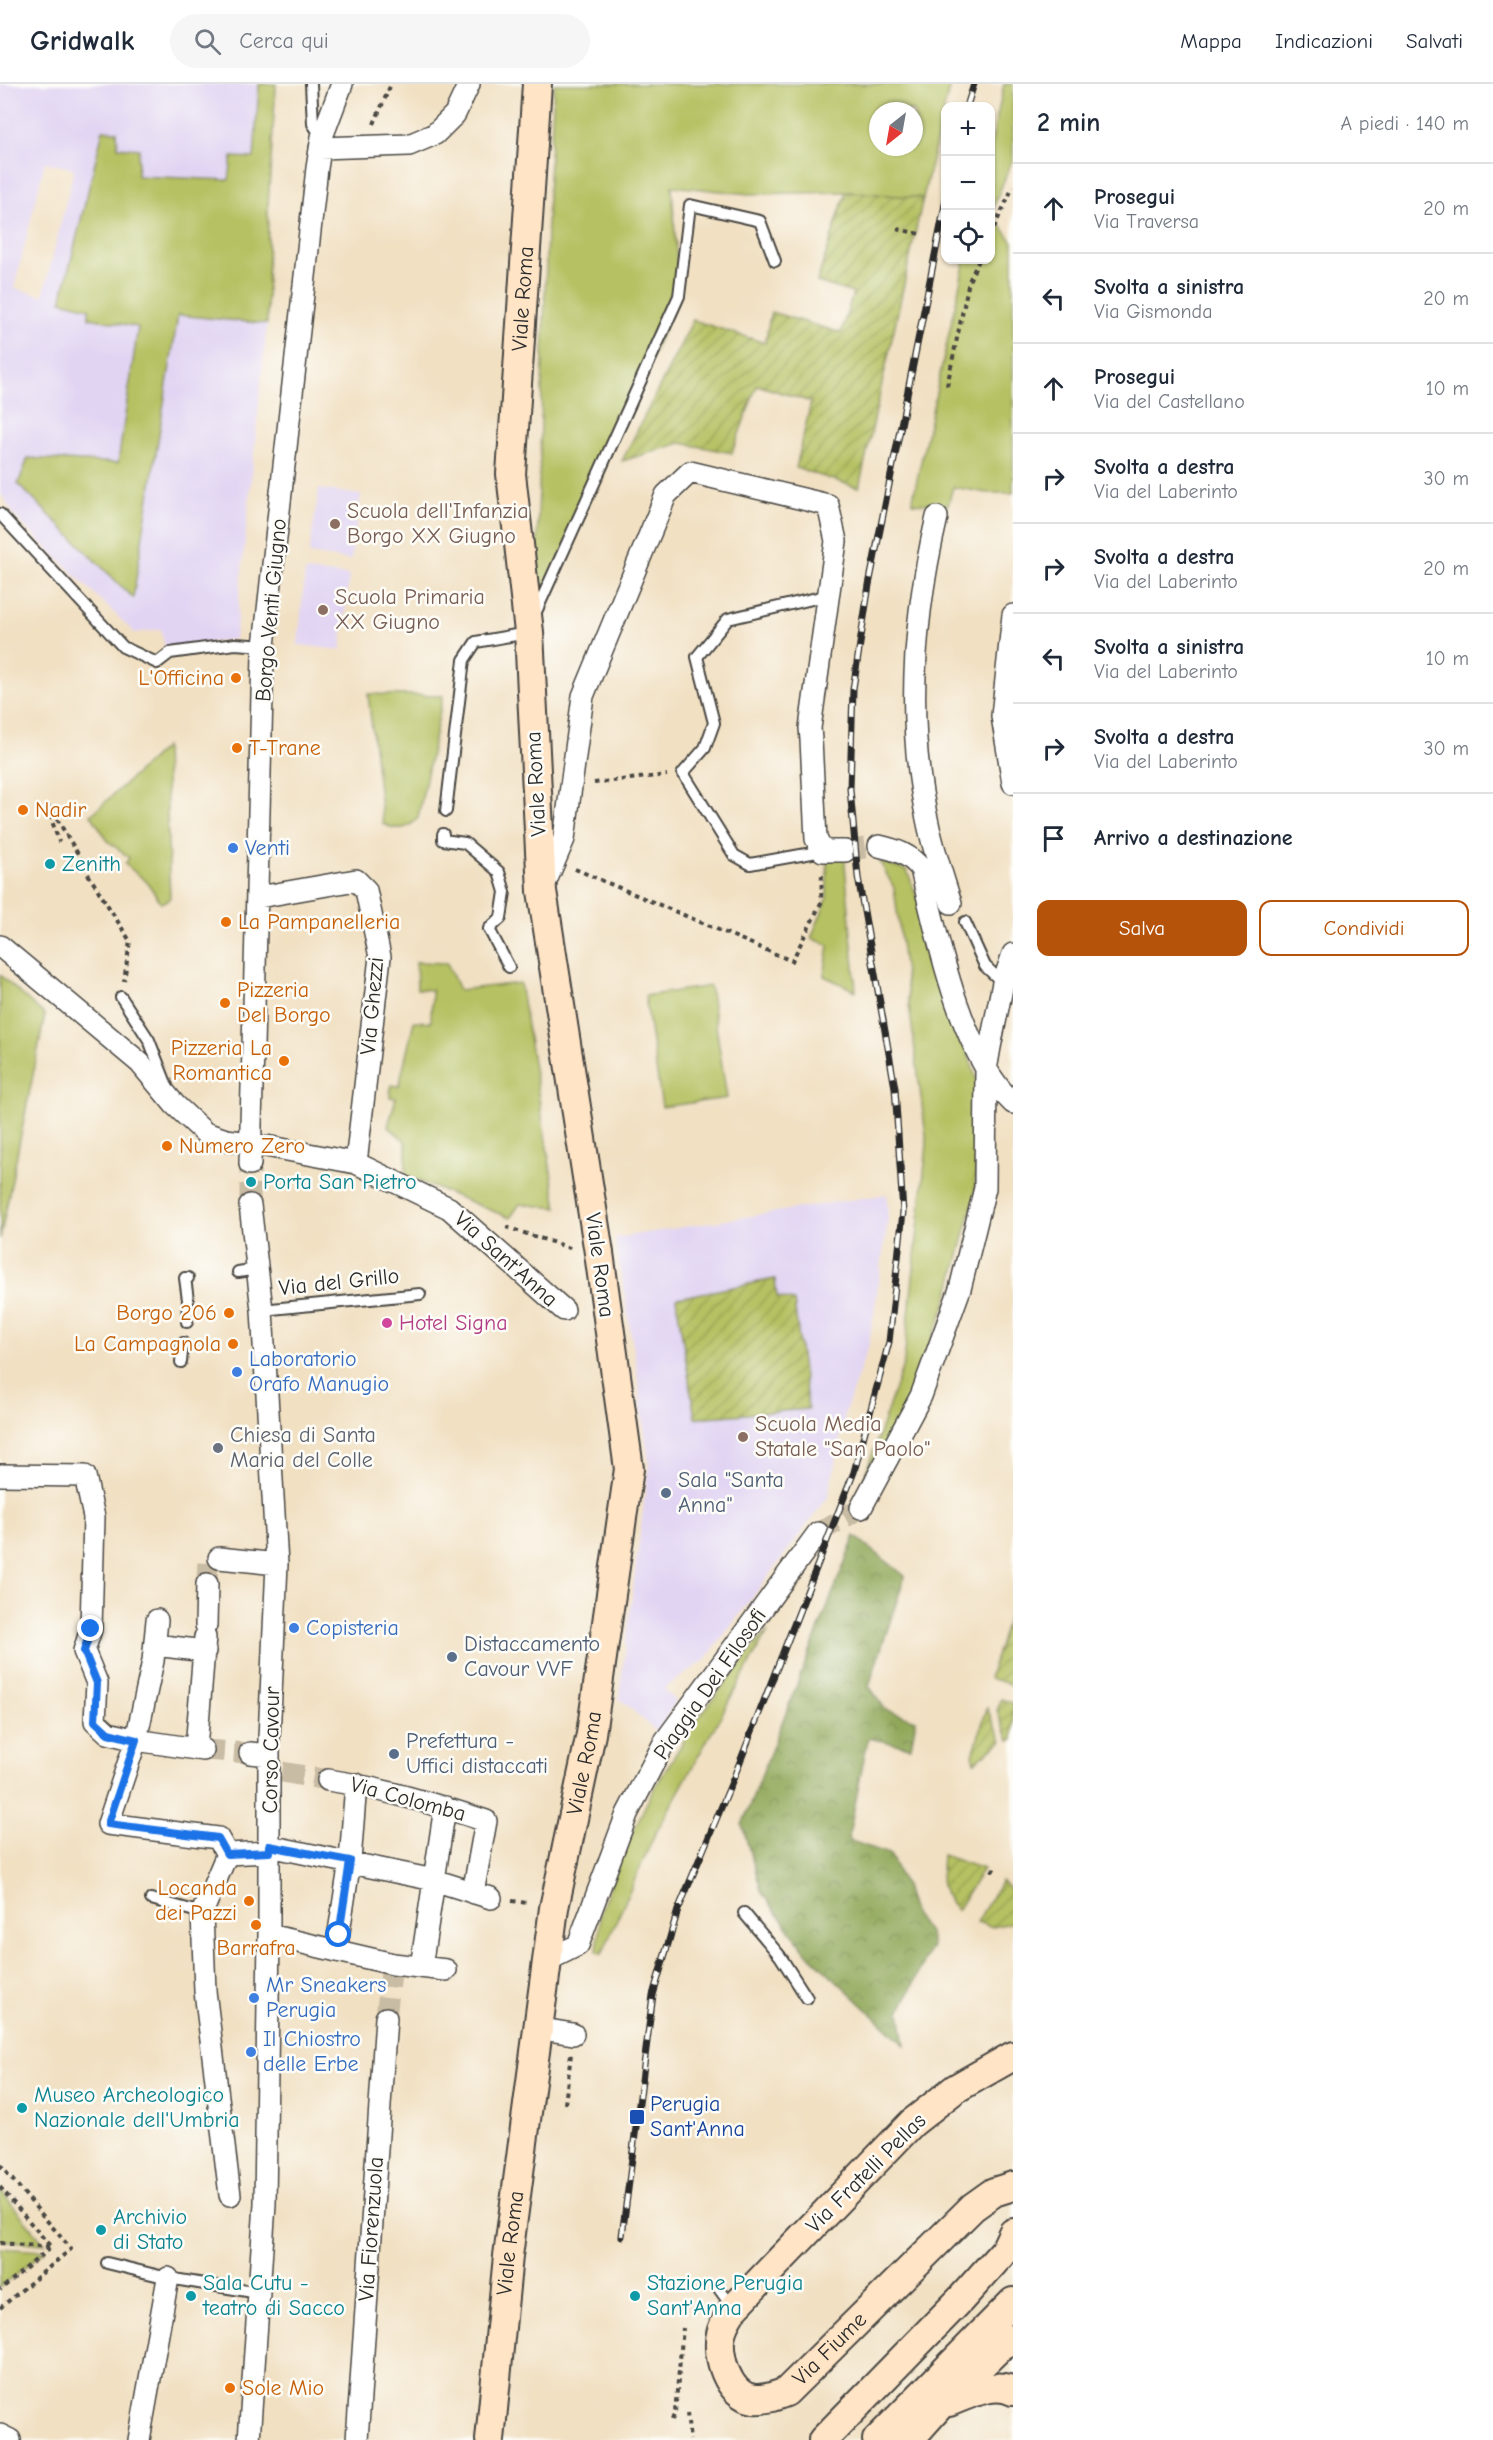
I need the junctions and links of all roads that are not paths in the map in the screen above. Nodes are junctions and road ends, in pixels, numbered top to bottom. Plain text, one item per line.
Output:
1 (311, 84) edge
2 (342, 84) edge
3 (469, 84) edge
4 (537, 84) edge
5 (321, 143) junction
6 (775, 261) dead end
7 (0, 514) edge
8 (937, 516) dead end
9 (829, 595) junction
10 (1013, 615) edge
11 (529, 632) junction
12 (265, 646) junction
13 (1013, 783) edge
14 (446, 811) dead end
15 (444, 834) dead end
16 (879, 846) tunnel mouth
17 (823, 851) junction
18 (845, 851) tunnel mouth
19 (542, 891) junction
20 (259, 897) junction
21 (951, 903) dead end
22 (965, 922) dead end
23 (0, 946) edge
24 (1013, 954) edge
25 (509, 967) dead end
26 (1003, 983) junction
27 (121, 997) road end
28 (986, 1070) junction
29 (1013, 1103) edge
30 (175, 1105) junction
31 (250, 1143) junction
32 (356, 1163) junction
33 (250, 1164) tunnel mouth
34 (250, 1205) tunnel mouth
35 (188, 1278) dead end
36 (420, 1294) dead end
37 (262, 1310) junction
38 (564, 1310) dead end
39 (187, 1322) dead end
40 (183, 1342) dead end
41 (181, 1362) dead end
42 (0, 1475) edge
43 (861, 1508) tunnel mouth
44 (818, 1533) tunnel mouth
45 (219, 1558) dead end
46 (277, 1564) junction
47 (207, 1584) tunnel mouth
48 (157, 1620) dead end
49 (205, 1638) junction
50 (155, 1645) junction
51 (136, 1740) junction
52 (328, 1780) tunnel mouth
53 (356, 1784) junction
54 (444, 1807) junction
55 (269, 1849) junction
56 (227, 1854) junction
57 (350, 1861) junction
58 (434, 1880) junction
59 (152, 1899) dead end
60 (202, 1913) junction
61 (744, 1913) dead end
62 (269, 1935) junction
63 (336, 1951) junction
64 (546, 1961) junction
65 (421, 1967) junction
66 (446, 1970) dead end
67 (807, 1998) dead end
68 (386, 2018) tunnel mouth
69 (536, 2028) junction
70 (573, 2034) road end
71 (1013, 2056) edge
72 (1003, 2193) edge
73 (230, 2195) dead end
74 (1011, 2246) edge
75 (107, 2263) dead end
76 (168, 2278) junction
77 (259, 2294) junction
78 (725, 2298) joint
79 (1013, 2302) edge
80 (1013, 2339) edge
81 (1013, 2391) edge
82 (941, 2404) junction
83 (0, 2435) edge
84 (10, 2440) edge
85 (139, 2440) edge
86 (249, 2440) edge
87 (357, 2440) edge
88 (490, 2440) edge
89 (823, 2440) edge
90 (877, 2440) edge
91 (909, 2440) edge

1 - 5 lane
2 - 5 street, Borgo Venti Giugno
3 - 5 street
4 - 11 street, Viale Roma
5 - 12 street, Borgo Venti Giugno
6 - 11 lane
7 - 12 lane
8 - 21 street
9 - 17 street
9 - 17 lane
9 - 19 street
10 - 13 street
11 - 14 lane
11 - 19 street, Viale Roma
12 - 20 street, Borgo Venti Giugno
15 - 25 lane
16 - 28 street
17 - 18 street
19 - 64 street, Viale Roma
20 - 31 street, Borgo Venti Giugno
20 - 32 street, Via Ghezzi
22 - 26 lane
23 - 30 street, Via Sant'Anna
24 - 26 street
26 - 28 street
27 - 30 lane
28 - 29 street
28 - 43 street
30 - 31 street, Via Sant'Anna
31 - 32 street, Via Sant'Anna
31 - 33 street
32 - 38 street, Via Sant'Anna
34 - 37 street, Corso Cavour
35 - 39 lane
36 - 37 lane, Via del Grillo
37 - 46 street, Corso Cavour
40 - 41 lane
42 - 51 street
44 - 64 street, Piaggia Dei Filosofi
45 - 46 street
46 - 55 street, Corso Cavour
47 - 49 street
48 - 50 street
49 - 50 street
49 - 51 street
50 - 51 street
51 - 56 street
52 - 53 street, Via Colomba
53 - 54 street, Via Colomba
53 - 57 street
54 - 58 street
54 - 58 street, Via Colomba
55 - 56 street
55 - 57 street
55 - 62 street, Corso Cavour
56 - 60 street
57 - 58 street
57 - 63 street
58 - 65 street
59 - 60 lane
60 - 73 street
61 - 67 lane
62 - 63 street
62 - 77 street, Corso Cavour
63 - 65 street
64 - 69 street, Viale Roma
65 - 66 street
68 - 87 street, Via Fiorenzuola
69 - 70 street
69 - 88 street, Viale Roma
71 - 78 street, Via Fratelli Pellas
72 - 74 street, Via Fiume
72 - 78 street, Via Fiume
74 - 89 street
75 - 76 lane
76 - 77 lane
76 - 85 street
77 - 86 street, Corso Cavour
79 - 90 street
80 - 82 street
81 - 82 street
82 - 91 street
83 - 84 street

